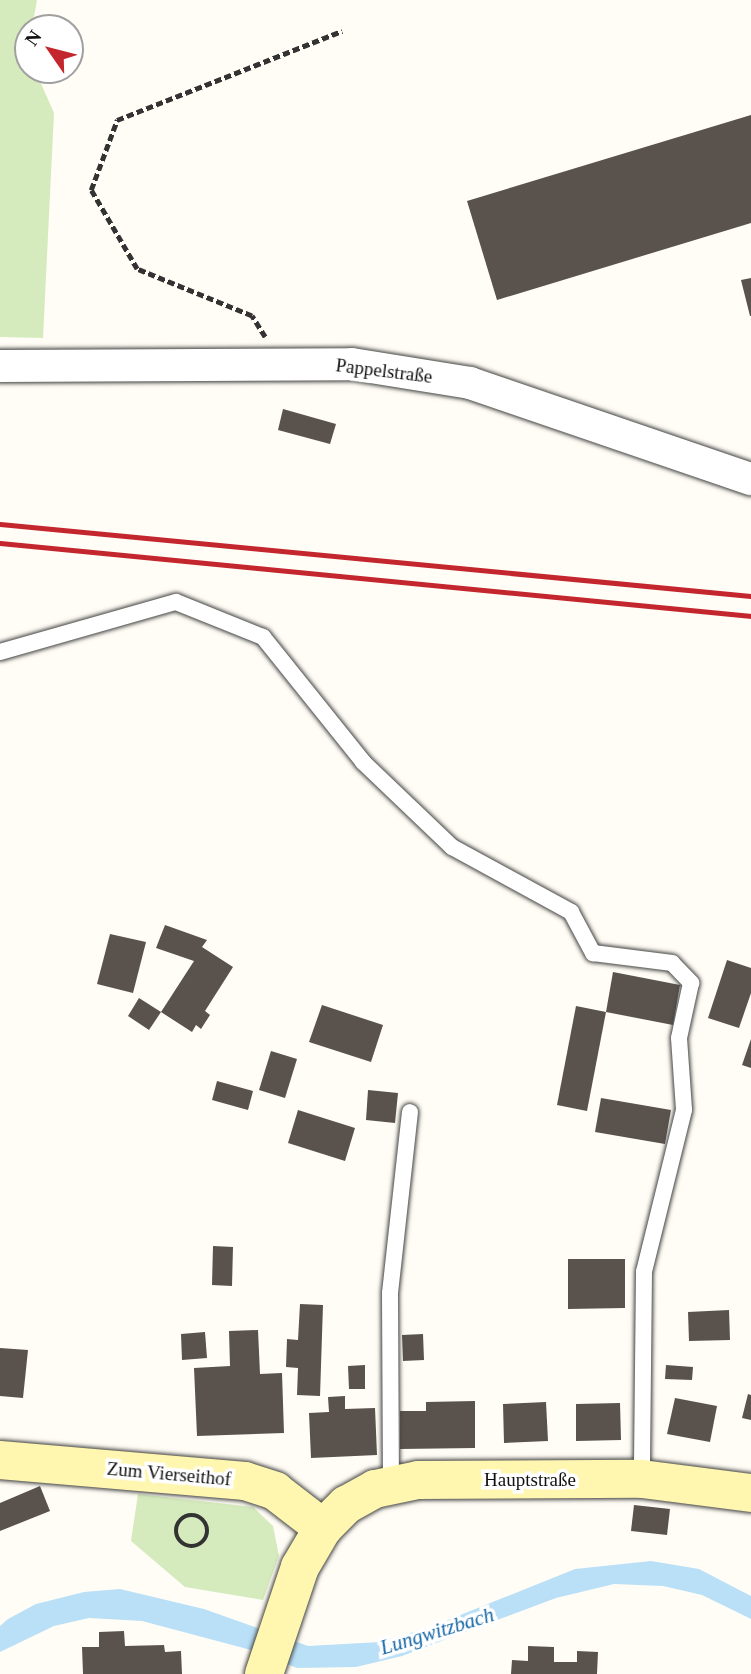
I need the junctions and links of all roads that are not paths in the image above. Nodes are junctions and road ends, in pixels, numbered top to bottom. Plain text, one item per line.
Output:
1 (0, 366) edge
2 (751, 479) edge
3 (0, 652) edge
4 (410, 1112) dead end
5 (0, 1460) edge
6 (642, 1479) junction
7 (391, 1486) junction
8 (751, 1493) edge
9 (323, 1528) junction
10 (264, 1674) edge

1 - 2 street, Pappelstraße
3 - 6 lane
4 - 7 lane
5 - 9 street, Zum Vierseithof
6 - 7 street, Hauptstraße
6 - 8 street, Hauptstraße
7 - 9 street, Hauptstraße
9 - 10 street, Hauptstraße

